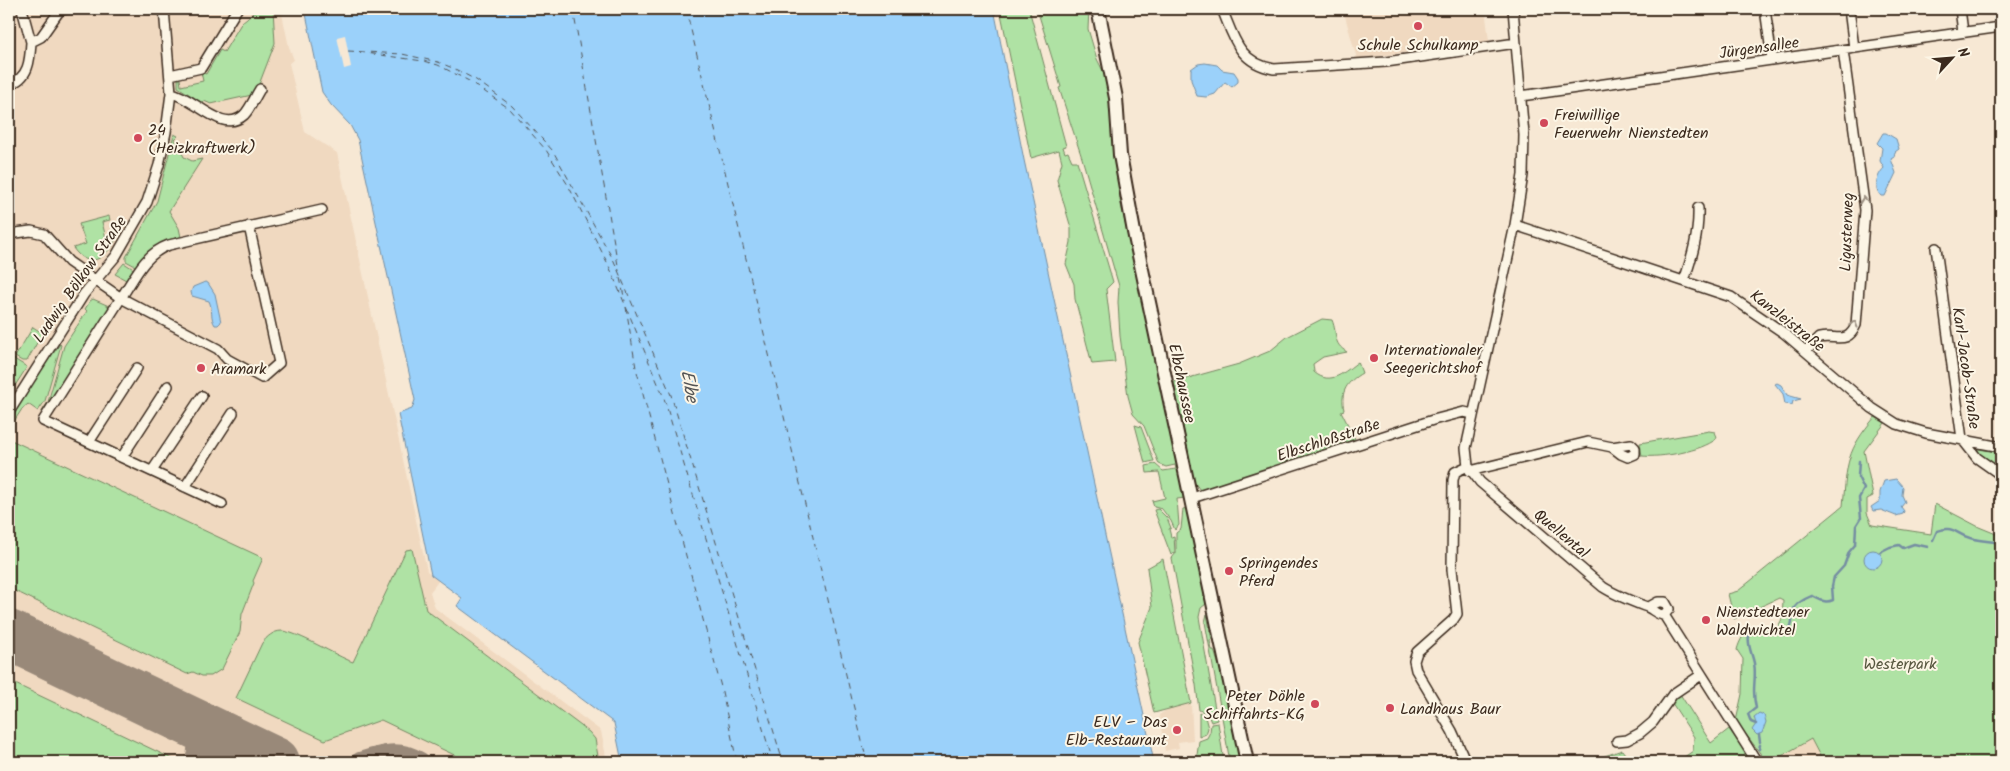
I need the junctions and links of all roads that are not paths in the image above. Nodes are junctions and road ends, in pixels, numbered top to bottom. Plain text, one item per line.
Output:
1 (22, 9) edge
2 (65, 9) edge
3 (164, 9) edge
4 (237, 9) edge
5 (1098, 9) edge
6 (1222, 9) edge
7 (1513, 9) edge
8 (1765, 9) edge
9 (1849, 9) edge
10 (1960, 9) edge
11 (2001, 27) edge
12 (1963, 32) junction
13 (31, 42) junction
14 (1516, 43) junction
15 (1854, 48) junction
16 (1843, 50) junction
17 (1772, 59) junction
18 (170, 75) junction
19 (9, 84) edge
20 (260, 89) dead end
21 (171, 93) junction
22 (1522, 96) junction
23 (1698, 208) dead end
24 (322, 210) dead end
25 (1515, 225) junction
26 (249, 226) junction
27 (9, 234) edge
28 (1936, 248) dead end
29 (94, 281) junction
30 (1684, 281) junction
31 (121, 298) junction
32 (1806, 351) junction
33 (137, 368) dead end
34 (168, 386) dead end
35 (202, 396) dead end
36 (9, 412) edge
37 (233, 413) dead end
38 (1473, 414) junction
39 (1962, 439) junction
40 (89, 442) junction
41 (2001, 447) edge
42 (1612, 448) dead end
43 (122, 457) junction
44 (1469, 468) junction
45 (152, 471) junction
46 (2001, 475) edge
47 (185, 486) junction
48 (1192, 498) junction
49 (222, 504) dead end
50 (1701, 675) junction
51 (1617, 741) dead end
52 (1247, 762) edge
53 (1466, 762) edge
54 (1757, 762) edge

1 - 13 street
2 - 13 street
3 - 18 street, Ludwig Bölkow Straße
4 - 18 street
5 - 48 main road, Elbchaussee
6 - 14 street
7 - 14 street
8 - 17 street
9 - 15 street
10 - 12 street
11 - 12 street, Jürgensallee
12 - 15 street, Jürgensallee
13 - 19 street
14 - 22 street
15 - 16 street, Jürgensallee
16 - 17 street, Jürgensallee
32 -> 16 street, Ligusterweg
17 - 22 street, Jürgensallee
18 - 21 street, Ludwig Bölkow Straße
20 - 21 street
21 - 29 street, Ludwig Bölkow Straße
22 - 25 street
23 - 30 street
24 - 26 street
25 - 30 street, Kanzleistraße
25 - 38 street
26 - 31 street
26 - 31 street
27 - 29 street
28 - 39 street, Karl-Jacob-Straße
29 - 31 street
29 - 36 street, Ludwig Bölkow Straße
30 - 32 street, Kanzleistraße
31 - 40 street
32 - 39 street, Kanzleistraße
33 - 40 street
34 - 43 street
35 - 45 street
37 - 47 street
38 - 44 street
38 - 48 street, Elbschloßstraße
39 - 41 street, Kanzleistraße
39 - 46 street, Karl-Jacob-Straße
40 - 43 street
42 - 44 street
43 - 45 street
44 - 50 street, Quellental
44 - 53 street
45 - 47 street
47 - 49 street
48 - 52 main road, Elbchaussee
50 - 51 street
50 - 54 street, Quellental

